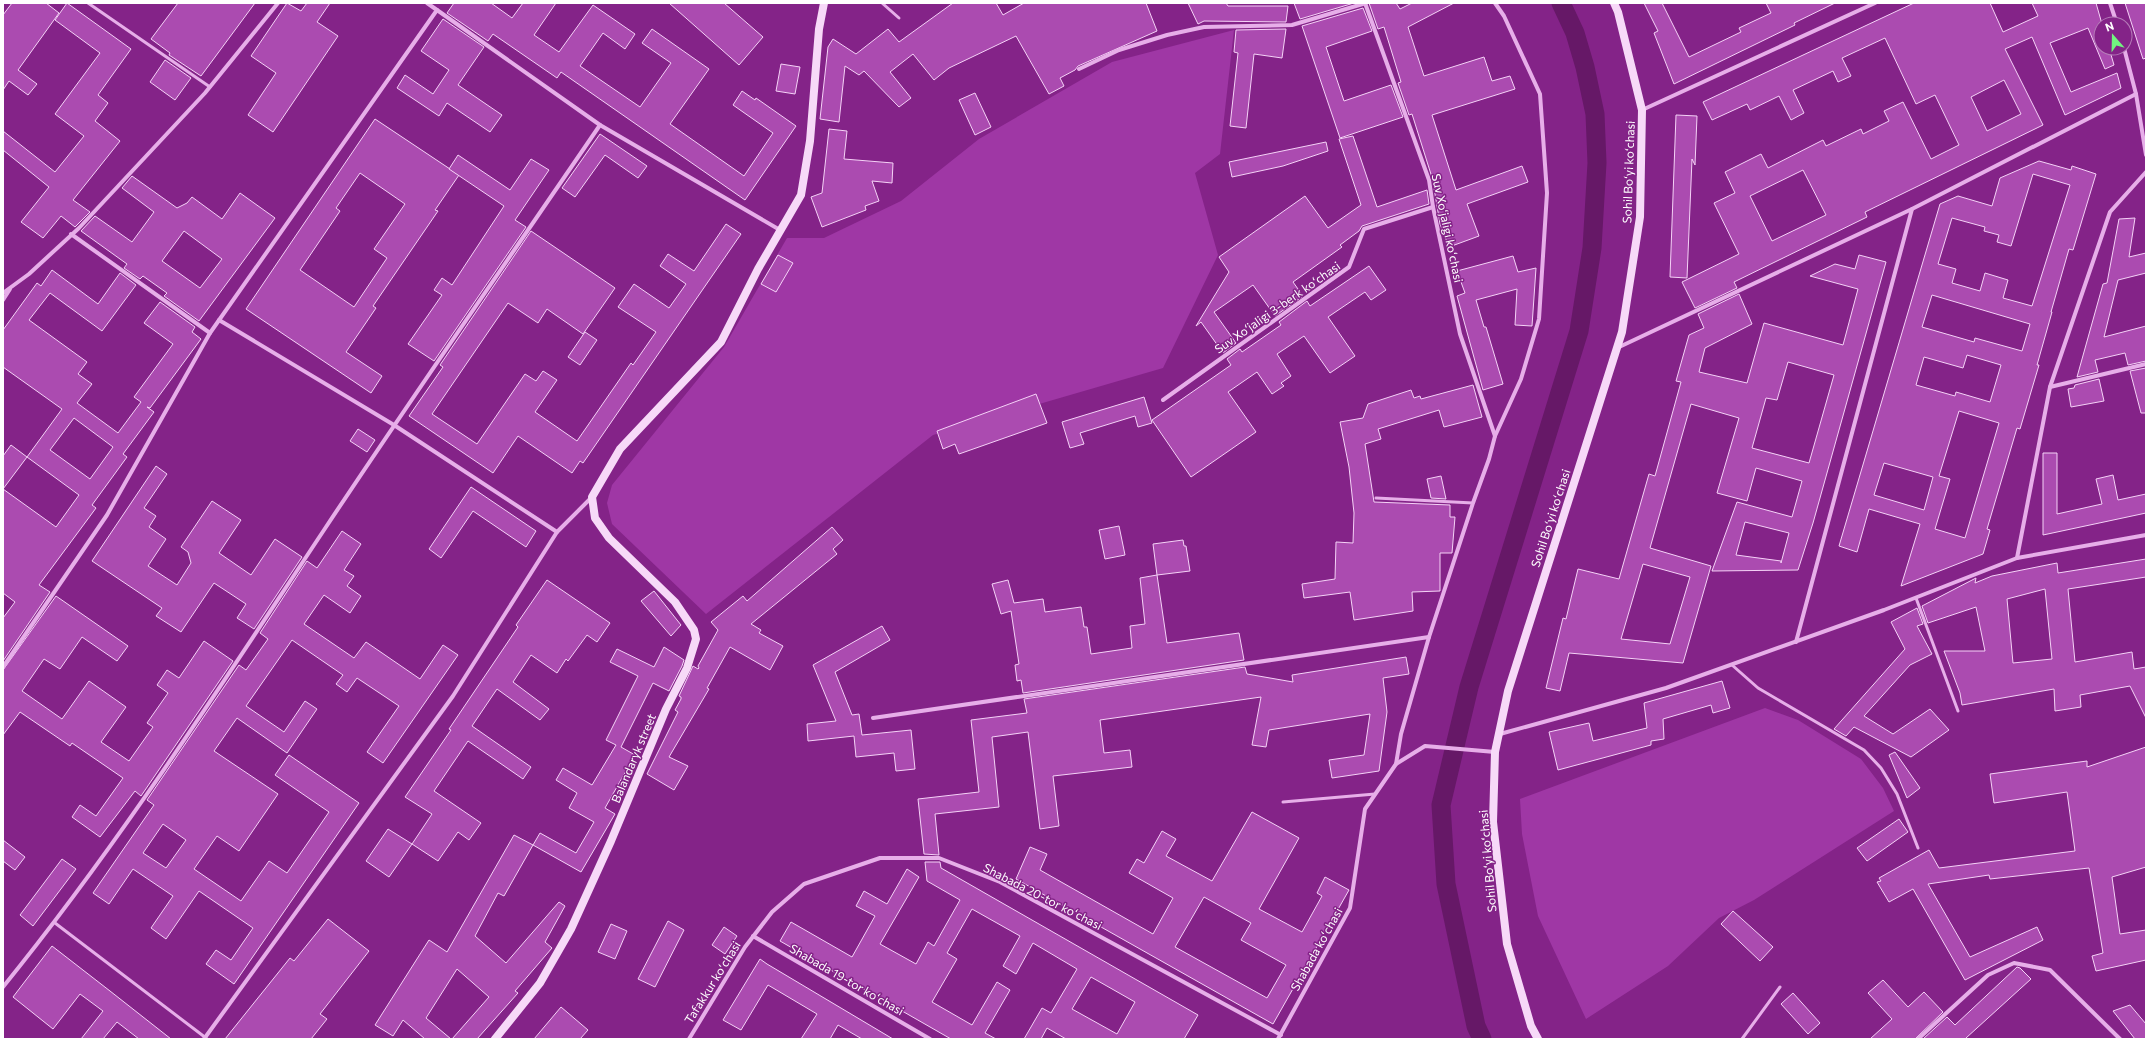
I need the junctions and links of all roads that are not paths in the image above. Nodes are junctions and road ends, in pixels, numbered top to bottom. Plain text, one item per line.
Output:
1 (88, 3) edge
2 (278, 3) edge
3 (427, 3) edge
4 (824, 3) edge
5 (882, 3) edge
6 (1365, 3) edge
7 (1495, 3) edge
8 (1614, 3) edge
9 (1876, 3) edge
10 (2110, 3) edge
11 (437, 10) junction
12 (2114, 16) edge
13 (899, 18) dead end
14 (2126, 56) edge
15 (1079, 68) dead end
16 (210, 87) junction
17 (2136, 94) junction
18 (1642, 110) junction
19 (600, 125) junction
20 (2146, 155) edge
21 (2146, 172) edge
22 (1433, 208) junction
23 (1912, 209) junction
24 (780, 230) junction
25 (71, 234) junction
26 (10, 287) junction
27 (3, 293) edge
28 (3, 300) edge
29 (219, 320) junction
30 (210, 333) junction
31 (1617, 348) junction
32 (2146, 364) edge
33 (2050, 387) junction
34 (1163, 400) dead end
35 (394, 425) junction
36 (1495, 436) junction
37 (592, 497) junction
38 (1376, 498) dead end
39 (1473, 503) junction
40 (557, 532) junction
41 (2146, 535) edge
42 (2017, 558) junction
43 (1916, 598) junction
44 (1429, 637) junction
45 (1796, 642) junction
46 (1732, 665) junction
47 (3, 667) edge
48 (1958, 712) dead end
49 (873, 718) dead end
50 (1499, 734) junction
51 (1495, 752) junction
52 (1396, 764) junction
53 (1375, 794) junction
54 (1283, 802) dead end
55 (1918, 848) dead end
56 (55, 923) junction
57 (753, 936) junction
58 (1780, 987) dead end
59 (3, 988) edge
60 (1280, 1037) edge
61 (205, 1038) edge
62 (496, 1039) edge
63 (689, 1039) edge
64 (930, 1039) edge
65 (1538, 1039) edge
66 (1742, 1039) edge
67 (1918, 1039) edge
68 (2120, 1039) edge

1 - 16 lane
2 - 16 street
3 - 11 street
4 - 24 street
5 - 13 lane
6 - 15 street
6 - 22 street, Suv Xoʻjaligi koʻchasi
7 - 36 street
8 - 18 street, Sohil Boʻyi koʻchasi
9 - 18 street
10 - 12 street
11 - 19 street
11 - 29 street
14 - 17 street
16 - 25 street
17 - 20 street
17 - 23 street
18 - 31 street, Sohil Boʻyi koʻchasi
19 - 24 street
19 - 35 street
21 - 33 street
22 - 34 street, Suv Xoʻjaligi 3-berk koʻchasi
22 - 36 street, Suv Xoʻjaligi koʻchasi
23 - 31 street
23 - 45 street
24 - 37 street
25 - 26 street
25 - 30 street
26 - 27 street
26 - 28 street
29 - 30 street
29 - 35 street
30 - 47 street
31 - 50 street, Sohil Boʻyi koʻchasi
32 - 33 street
33 - 42 street
35 - 40 street
35 - 56 street
36 - 39 street
37 - 40 street
37 - 62 street, Balandaryk street
38 - 39 lane
39 - 44 street
40 - 61 street
41 - 42 street
42 - 43 street
43 - 45 street
43 - 48 lane
44 - 49 street
44 - 52 street
45 - 46 street
46 - 50 street
46 - 55 lane
50 - 51 street, Sohil Boʻyi koʻchasi
51 - 52 street, Shabada koʻchasi
51 - 65 street, Sohil Boʻyi koʻchasi
52 - 53 street, Shabada koʻchasi
53 - 54 lane
53 - 60 street, Shabada koʻchasi
56 - 59 street
56 - 61 lane
57 - 60 street, Shabada 20-tor koʻchasi
57 - 63 street, Tafakkur koʻchasi
57 - 64 street, Shabada 19-tor koʻchasi
58 - 66 lane
67 - 68 street

